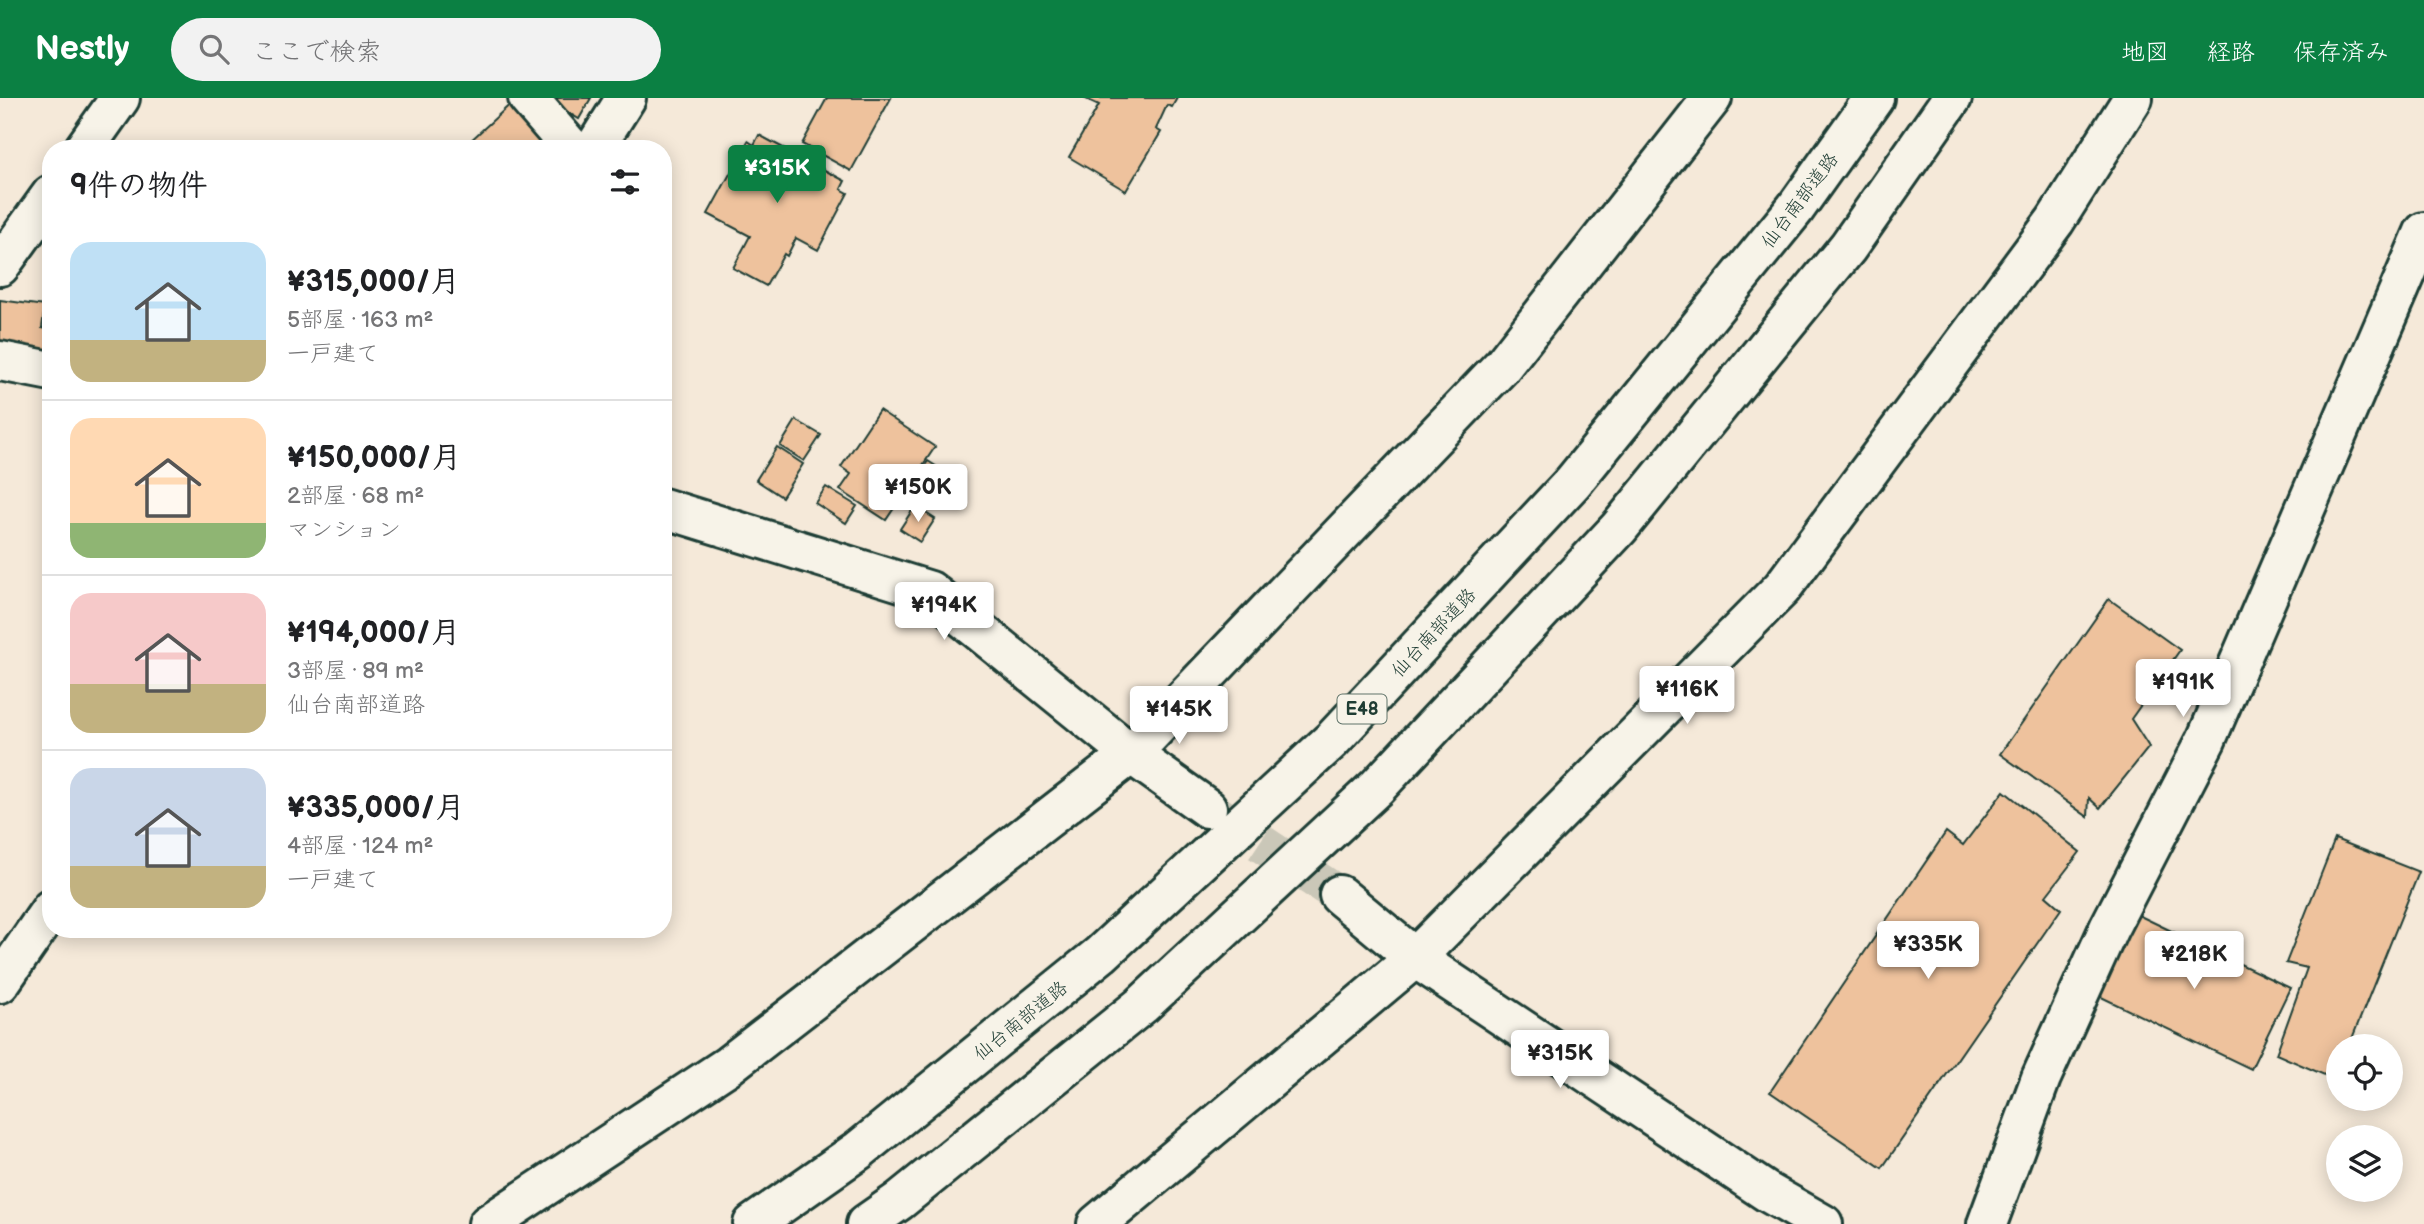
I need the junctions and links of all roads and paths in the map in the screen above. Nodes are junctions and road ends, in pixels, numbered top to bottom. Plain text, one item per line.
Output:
1 (120, 98) edge
2 (528, 98) edge
3 (625, 98) edge
4 (1712, 98) edge
5 (1874, 98) edge
6 (1952, 98) edge
7 (2133, 98) edge
8 (90, 140) edge
9 (564, 140) edge
10 (599, 140) edge
11 (42, 208) edge
12 (2424, 232) edge
13 (0, 266) edge
14 (0, 361) edge
15 (42, 369) edge
16 (672, 511) edge
17 (1130, 754) junction
18 (1207, 808) tunnel mouth
19 (1339, 895) tunnel mouth
20 (42, 922) edge
21 (1415, 958) junction
22 (0, 983) edge
23 (488, 1224) edge
24 (753, 1224) edge
25 (866, 1224) edge
26 (1097, 1224) edge
27 (1823, 1224) edge
28 (1987, 1224) edge

1 - 8 main road
2 - 9 main road
3 - 10 main road
4 - 17 main road
5 - 24 main road, 仙台南部道路 / E48
6 - 25 main road
7 - 21 main road
11 - 13 main road
12 - 28 main road
14 - 15 main road
16 - 17 main road
17 - 18 main road
17 - 23 main road
19 - 21 main road
20 - 22 main road
21 - 26 main road
21 - 27 main road

